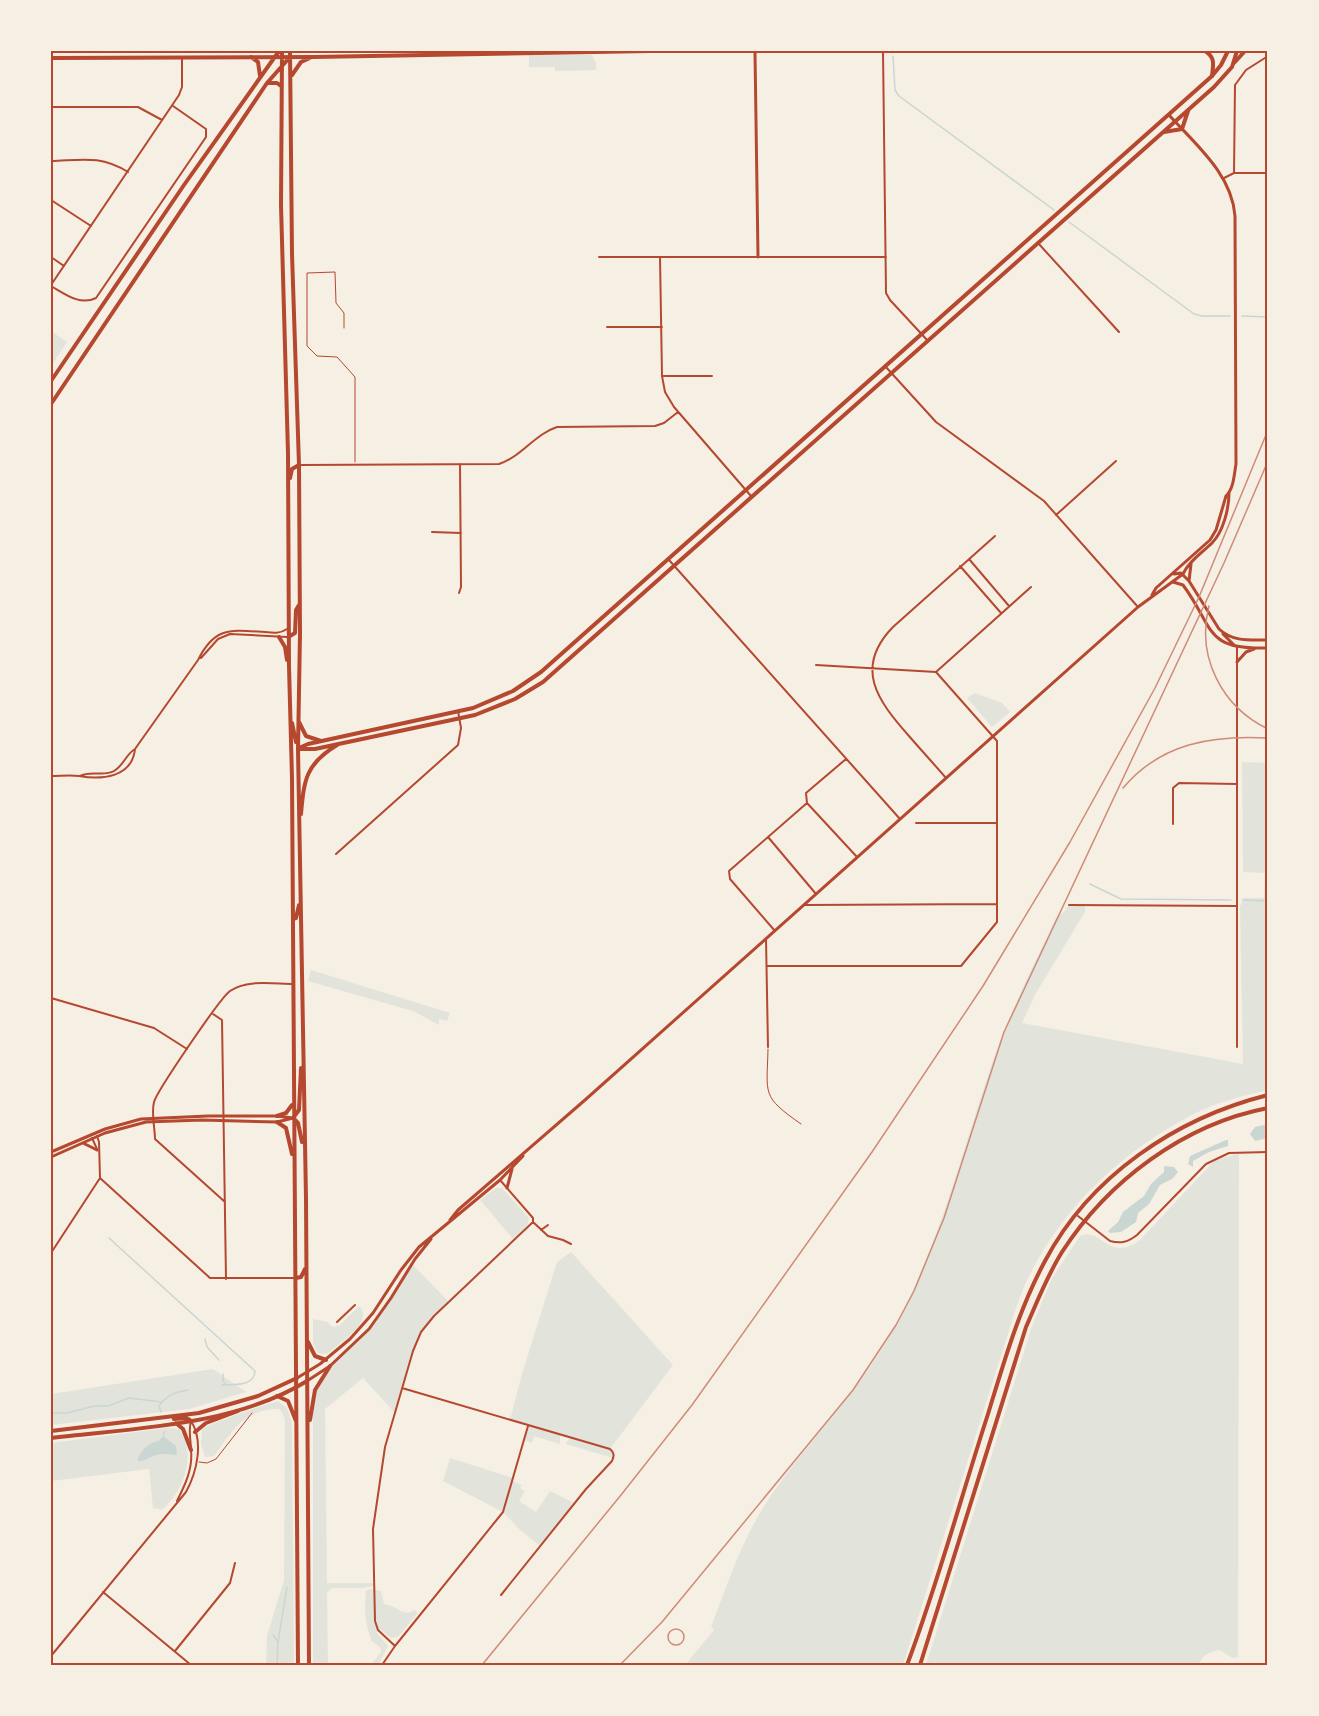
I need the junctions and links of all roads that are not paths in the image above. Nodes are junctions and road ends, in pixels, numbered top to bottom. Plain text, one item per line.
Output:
1 (147, 51) edge
2 (177, 51) edge
3 (186, 51) edge
4 (280, 51) edge
5 (290, 51) edge
6 (650, 51) edge
7 (883, 51) edge
8 (904, 51) edge
9 (1205, 51) edge
10 (1228, 51) edge
11 (1237, 51) edge
12 (1245, 51) edge
13 (541, 52) edge
14 (755, 52) edge
15 (415, 53) edge
16 (250, 57) junction
17 (274, 57) junction
18 (282, 57) junction
19 (290, 57) junction
20 (314, 57) junction
21 (1268, 57) edge
22 (51, 58) edge
23 (147, 58) junction
24 (182, 58) junction
25 (1234, 63) junction
26 (282, 65) junction
27 (291, 75) junction
28 (1212, 76) junction
29 (260, 77) junction
30 (267, 83) junction
31 (281, 87) junction
32 (173, 106) junction
33 (51, 107) edge
34 (1190, 108) junction
35 (1167, 114) junction
36 (162, 120) junction
37 (1175, 122) junction
38 (1182, 129) junction
39 (1162, 133) junction
40 (215, 143) junction
41 (223, 148) junction
42 (51, 160) edge
43 (281, 165) junction
44 (291, 166) junction
45 (128, 172) junction
46 (1234, 173) junction
47 (1268, 173) edge
48 (1224, 177) junction
49 (51, 200) edge
50 (91, 226) junction
51 (1038, 243) junction
52 (51, 257) edge
53 (599, 257) dead end
54 (660, 257) junction
55 (758, 257) junction
56 (886, 257) junction
57 (64, 266) junction
58 (51, 286) edge
59 (283, 312) junction
60 (294, 312) junction
61 (607, 327) dead end
62 (662, 327) junction
63 (344, 328) dead end
64 (1119, 332) dead end
65 (921, 334) junction
66 (928, 341) junction
67 (885, 366) junction
68 (892, 373) junction
69 (662, 376) junction
70 (712, 376) dead end
71 (51, 381) edge
72 (51, 404) edge
73 (678, 412) junction
74 (288, 453) junction
75 (1116, 461) dead end
76 (356, 464) junction
77 (460, 464) junction
78 (299, 465) junction
79 (289, 482) junction
80 (746, 490) junction
81 (1229, 493) junction
82 (752, 497) junction
83 (1056, 515) junction
84 (432, 532) dead end
85 (460, 532) junction
86 (995, 536) dead end
87 (969, 559) junction
88 (669, 560) junction
89 (1191, 562) junction
90 (674, 566) junction
91 (960, 566) junction
92 (1172, 574) junction
93 (1183, 574) junction
94 (1189, 581) junction
95 (1172, 582) junction
96 (1031, 587) dead end
97 (459, 593) dead end
98 (1151, 596) junction
99 (623, 600) junction
100 (299, 603) junction
101 (1010, 606) junction
102 (1138, 607) junction
103 (1002, 613) junction
104 (620, 614) junction
105 (290, 627) junction
106 (1219, 628) junction
107 (290, 636) junction
108 (279, 637) junction
109 (1250, 640) junction
110 (1268, 640) edge
111 (572, 645) junction
112 (1237, 647) junction
113 (1255, 648) junction
114 (1268, 648) edge
115 (578, 652) junction
116 (198, 660) junction
117 (1237, 662) junction
118 (816, 664) dead end
119 (289, 666) junction
120 (872, 668) junction
121 (936, 672) junction
122 (289, 707) junction
123 (458, 711) junction
124 (459, 719) junction
125 (299, 721) junction
126 (993, 737) junction
127 (321, 741) junction
128 (337, 745) junction
129 (298, 749) junction
130 (846, 759) junction
131 (51, 776) edge
132 (292, 778) junction
133 (946, 778) junction
134 (1237, 784) junction
135 (807, 803) junction
136 (900, 819) junction
137 (998, 823) junction
138 (916, 824) dead end
139 (1173, 824) dead end
140 (299, 837) junction
141 (768, 837) junction
142 (336, 854) dead end
143 (857, 858) junction
144 (816, 894) junction
145 (301, 900) junction
146 (997, 904) junction
147 (804, 905) junction
148 (1069, 905) dead end
149 (1237, 906) junction
150 (293, 920) junction
151 (775, 931) junction
152 (766, 939) junction
153 (767, 966) junction
154 (294, 984) junction
155 (51, 998) edge
156 (213, 1014) junction
157 (768, 1047) joint
158 (1237, 1047) dead end
159 (187, 1049) junction
160 (303, 1052) junction
161 (1268, 1095) edge
162 (293, 1103) junction
163 (1268, 1108) edge
164 (277, 1116) junction
165 (224, 1118) junction
166 (293, 1118) junction
167 (154, 1119) junction
168 (276, 1122) junction
169 (801, 1124) dead end
170 (94, 1136) junction
171 (83, 1143) junction
172 (97, 1150) junction
173 (304, 1151) junction
174 (51, 1152) edge
175 (1268, 1152) edge
176 (99, 1154) junction
177 (524, 1154) junction
178 (51, 1157) edge
179 (295, 1169) junction
180 (512, 1169) junction
181 (496, 1176) junction
182 (100, 1178) junction
183 (500, 1180) junction
184 (507, 1188) junction
185 (225, 1202) junction
186 (1076, 1214) junction
187 (306, 1218) junction
188 (450, 1221) junction
189 (1084, 1221) junction
190 (533, 1222) junction
191 (548, 1225) dead end
192 (541, 1230) junction
193 (296, 1231) junction
194 (433, 1235) junction
195 (571, 1244) dead end
196 (51, 1253) edge
197 (307, 1265) junction
198 (296, 1278) junction
199 (226, 1279) junction
200 (355, 1305) dead end
201 (373, 1313) junction
202 (376, 1320) junction
203 (337, 1322) dead end
204 (307, 1338) junction
205 (326, 1360) junction
206 (330, 1365) junction
207 (307, 1373) junction
208 (297, 1378) junction
209 (307, 1381) junction
210 (297, 1387) junction
211 (402, 1389) junction
212 (277, 1396) junction
213 (247, 1406) junction
214 (212, 1410) junction
215 (252, 1413) dead end
216 (149, 1419) junction
217 (191, 1421) junction
218 (176, 1423) junction
219 (297, 1424) junction
220 (528, 1425) junction
221 (51, 1431) edge
222 (195, 1432) junction
223 (51, 1438) edge
224 (308, 1438) junction
225 (192, 1450) junction
226 (191, 1461) junction
227 (197, 1462) junction
228 (176, 1504) junction
229 (235, 1563) dead end
230 (103, 1592) junction
231 (501, 1595) dead end
232 (395, 1646) junction
233 (175, 1651) junction
234 (51, 1656) edge
235 (191, 1665) edge
236 (298, 1665) edge
237 (309, 1665) edge
238 (382, 1665) edge
239 (907, 1665) edge
240 (920, 1665) edge

1 - 23 street
2 - 24 main road
3 - 24 main road
4 - 17 main road
4 - 18 main road
5 - 19 main road
6 - 13 main road
6 - 14 main road
7 - 8 main road
7 - 14 main road
7 - 56 street
9 - 28 main road
10 - 28 main road
11 - 25 main road
12 - 25 main road
13 - 15 main road
14 - 55 street
15 - 20 main road
16 - 17 main road
16 - 24 main road
16 - 29 main road
17 - 18 main road
17 - 29 main road
18 - 19 main road
18 - 26 main road
19 - 20 main road
19 - 26 main road
19 - 27 main road
20 - 27 main road
21 - 46 street
22 - 23 main road
23 - 24 main road
24 - 32 street
25 - 34 main road
26 - 30 main road
26 - 31 main road
27 - 44 main road
28 - 35 main road
29 - 40 main road
30 - 31 main road
30 - 41 main road
31 - 43 main road
32 - 36 street
32 - 58 street
33 - 36 street
34 - 37 main road
34 - 38 main road
35 - 37 street
35 - 65 main road
36 - 45 street
37 - 38 street
37 - 39 main road
38 - 39 main road
38 - 48 street
39 - 51 main road
40 - 41 main road
40 - 71 main road
41 - 72 main road
42 - 45 street
43 - 44 main road
43 - 59 main road
44 - 60 main road
45 - 50 street
46 - 47 street
46 - 48 street
48 - 81 street
49 - 50 street
50 - 57 street
51 - 64 street
51 - 66 main road
52 - 57 street
53 - 54 street
54 - 55 street
54 - 62 street
55 - 56 street
56 - 65 street
57 - 58 street
59 - 60 main road
59 - 74 main road
60 - 78 main road
61 - 62 street
62 - 69 street
63 - 76 lane
65 - 66 street
65 - 67 main road
66 - 68 main road
67 - 68 street
67 - 80 main road
68 - 82 main road
68 - 83 street
69 - 70 street
69 - 73 street
73 - 77 street
73 - 80 street
74 - 78 main road
74 - 79 main road
75 - 83 street
76 - 77 street
76 - 78 street
77 - 85 street
78 - 79 main road
78 - 100 main road
79 - 105 main road
80 - 82 street
80 - 88 main road
81 - 89 street
81 - 92 street
82 - 90 main road
83 - 102 street
84 - 85 street
85 - 97 street
86 - 87 street
87 - 91 street
87 - 101 street
88 - 90 street
88 - 99 main road
89 - 93 street
89 - 94 street
90 - 104 main road
90 - 130 street
91 - 103 street
91 - 120 street
92 - 93 street
92 - 98 street
93 - 94 street
93 - 95 street
94 - 106 street
95 - 98 street
95 - 112 street
96 - 101 street
98 - 102 street
99 - 104 main road
99 - 111 main road
100 - 107 main road
100 - 125 main road
101 - 103 street
102 - 126 street
103 - 121 street
104 - 115 main road
105 - 107 main road
105 - 116 street
106 - 109 street
106 - 112 street
107 - 108 street
107 - 119 main road
108 - 116 street
108 - 119 main road
109 - 110 street
109 - 112 street
111 - 115 main road
111 - 123 main road
112 - 113 street
112 - 117 street
113 - 114 street
113 - 117 street
115 - 124 main road
116 - 131 street
117 - 134 street
118 - 120 street
119 - 122 main road
120 - 121 street
120 - 133 street
121 - 126 street
122 - 129 main road
122 - 132 main road
123 - 124 street
123 - 127 main road
124 - 128 main road
124 - 142 street
125 - 127 main road
125 - 129 main road
126 - 133 street
126 - 137 street
127 - 129 main road
128 - 129 main road
128 - 140 main road
129 - 132 main road
129 - 140 main road
130 - 135 street
130 - 136 street
132 - 150 main road
133 - 136 street
134 - 139 street
134 - 149 street
135 - 141 street
135 - 143 street
136 - 143 street
137 - 138 street
137 - 146 street
140 - 145 main road
141 - 144 street
141 - 151 street
143 - 144 street
144 - 147 street
145 - 150 main road
145 - 160 main road
146 - 147 street
146 - 153 street
147 - 151 street
148 - 149 street
149 - 158 street
150 - 154 main road
151 - 152 street
152 - 153 street
152 - 177 street
153 - 157 street
154 - 156 street
154 - 162 main road
155 - 159 street
156 - 159 street
156 - 165 street
157 - 169 lane
159 - 167 street
160 - 166 main road
160 - 173 main road
161 - 186 main road
162 - 164 main road
162 - 166 main road
163 - 189 main road
164 - 165 street
164 - 166 street
165 - 167 street
165 - 168 street
165 - 185 street
166 - 168 street
166 - 173 main road
166 - 179 main road
167 - 170 street
167 - 185 street
168 - 179 main road
170 - 171 street
170 - 172 street
170 - 174 street
170 - 176 street
171 - 172 street
171 - 178 street
172 - 176 street
173 - 187 main road
175 - 189 street
176 - 182 street
177 - 180 street
177 - 181 street
179 - 193 main road
180 - 183 street
180 - 184 street
181 - 183 street
181 - 188 street
182 - 196 street
182 - 199 street
183 - 184 street
183 - 188 street
184 - 190 street
185 - 199 street
186 - 189 street
186 - 239 main road
187 - 193 main road
187 - 197 main road
188 - 194 street
189 - 240 main road
190 - 192 street
190 - 211 street
191 - 192 street
192 - 195 street
193 - 198 main road
194 - 201 street
194 - 202 street
197 - 198 main road
197 - 204 main road
198 - 199 street
198 - 208 main road
200 - 203 street
201 - 202 street
201 - 205 street
202 - 206 street
204 - 205 main road
204 - 207 main road
205 - 207 street
206 - 209 street
206 - 224 main road
207 - 208 street
207 - 209 main road
208 - 210 main road
208 - 214 main road
209 - 210 main road
209 - 224 main road
210 - 212 main road
210 - 219 main road
211 - 220 street
211 - 232 street
212 - 213 main road
212 - 219 main road
213 - 217 main road
213 - 222 main road
214 - 216 main road
214 - 217 main road
215 - 227 lane
216 - 217 main road
216 - 221 main road
217 - 218 main road
217 - 222 street
217 - 225 street
218 - 223 main road
218 - 225 main road
219 - 236 main road
220 - 231 street
220 - 232 street
222 - 227 street
224 - 237 main road
225 - 226 street
226 - 227 lane
226 - 228 street
227 - 228 street
228 - 230 street
229 - 233 street
230 - 233 street
230 - 234 street
232 - 238 street
233 - 235 street

